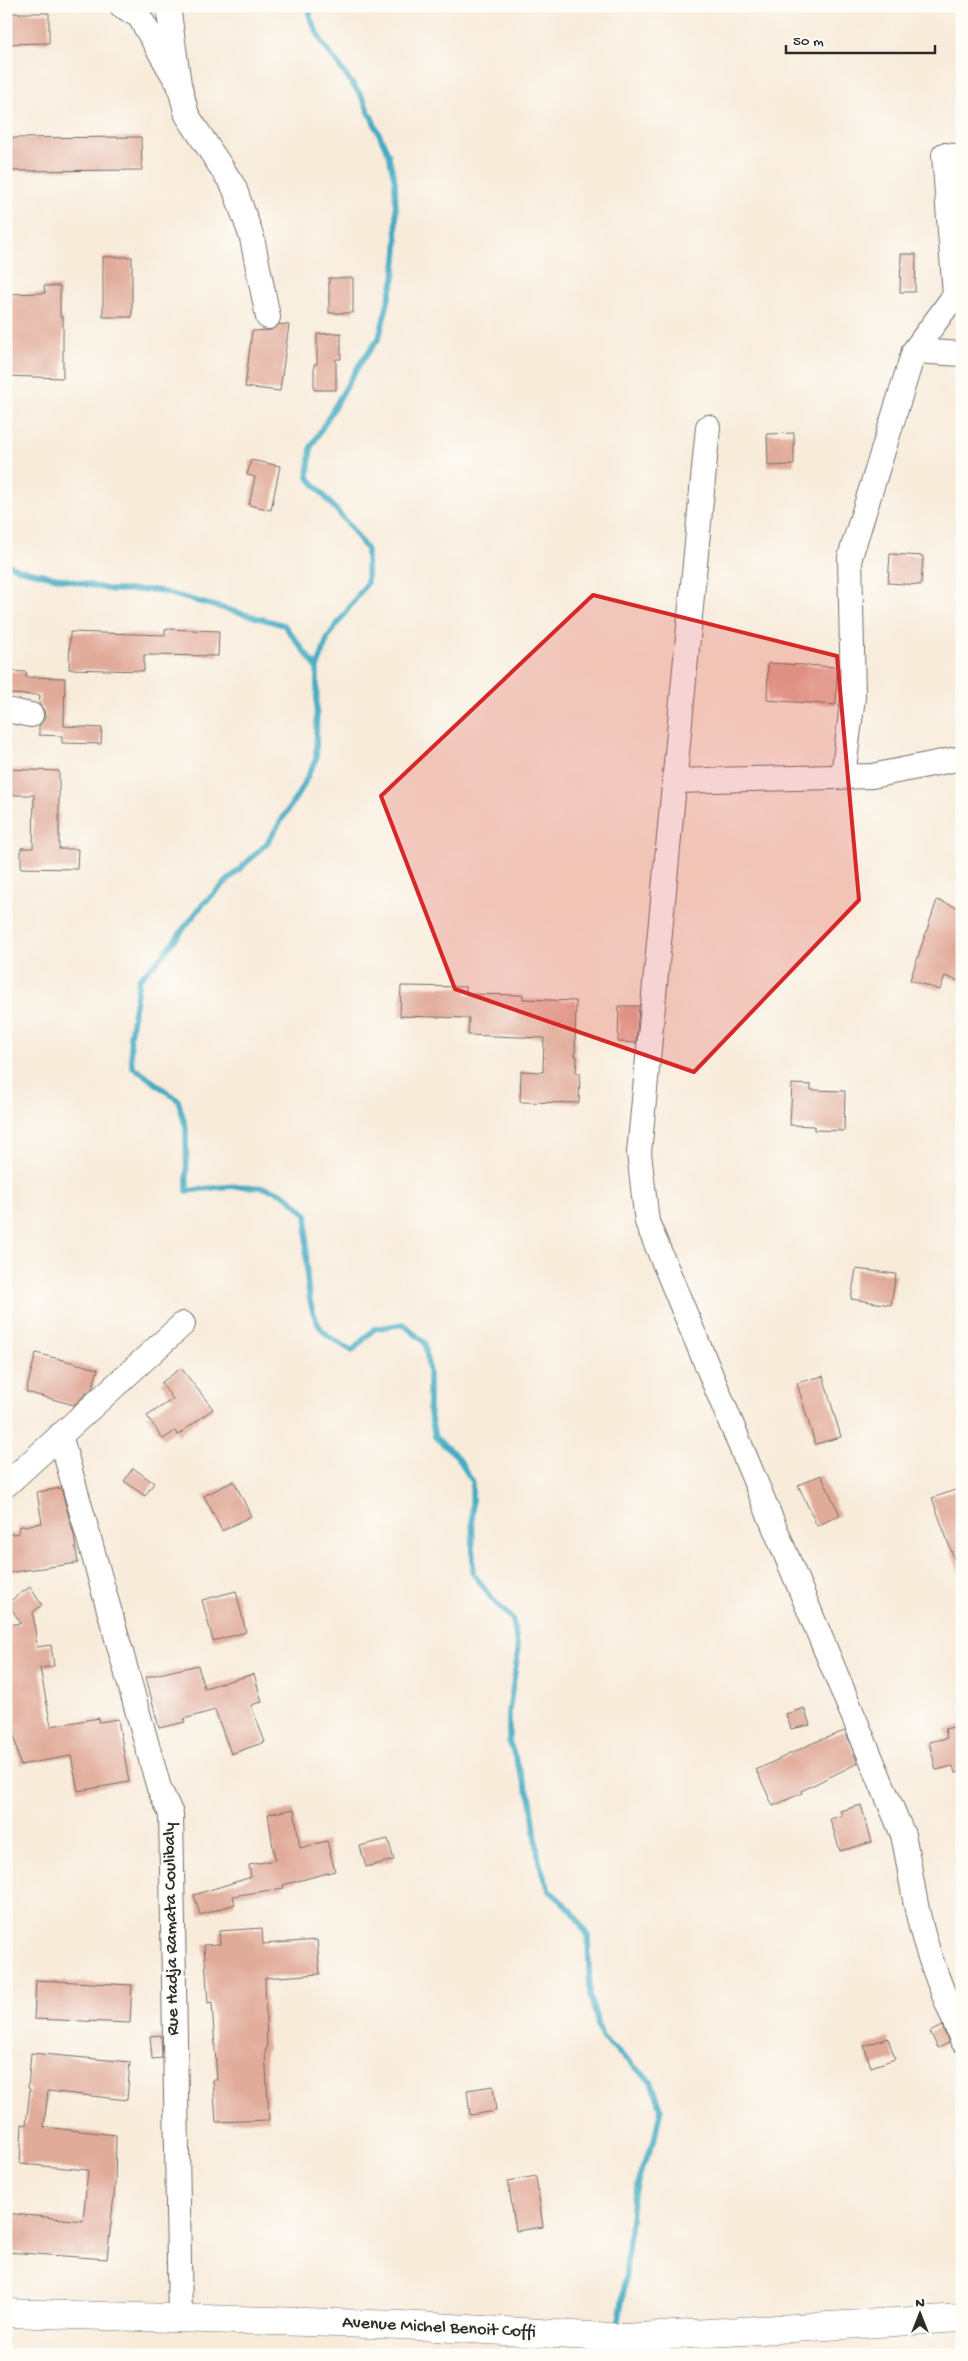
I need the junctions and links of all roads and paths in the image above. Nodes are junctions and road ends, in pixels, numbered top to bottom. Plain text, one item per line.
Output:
1 (122, 6) edge
2 (168, 6) edge
3 (179, 84) junction
4 (962, 157) edge
5 (268, 317) dead end
6 (914, 350) junction
7 (962, 354) edge
8 (708, 427) dead end
9 (6, 710) edge
10 (31, 716) dead end
11 (962, 758) edge
12 (843, 776) junction
13 (674, 781) junction
14 (183, 1324) dead end
15 (60, 1435) junction
16 (6, 1485) edge
17 (962, 2040) edge
18 (6, 2313) edge
19 (180, 2318) junction
20 (962, 2318) edge

1 - 3 street
2 - 3 street
3 - 5 street
4 - 6 street
6 - 7 street
6 - 12 street
8 - 13 street
9 - 10 street
11 - 12 street
12 - 13 street
13 - 17 street
14 - 15 street
15 - 16 street
15 - 19 street, Rue Hadja Ramata Coulibaly
18 - 19 street, Avenue Michel Benoit Coffi
19 - 20 street, Avenue Michel Benoit Coffi

